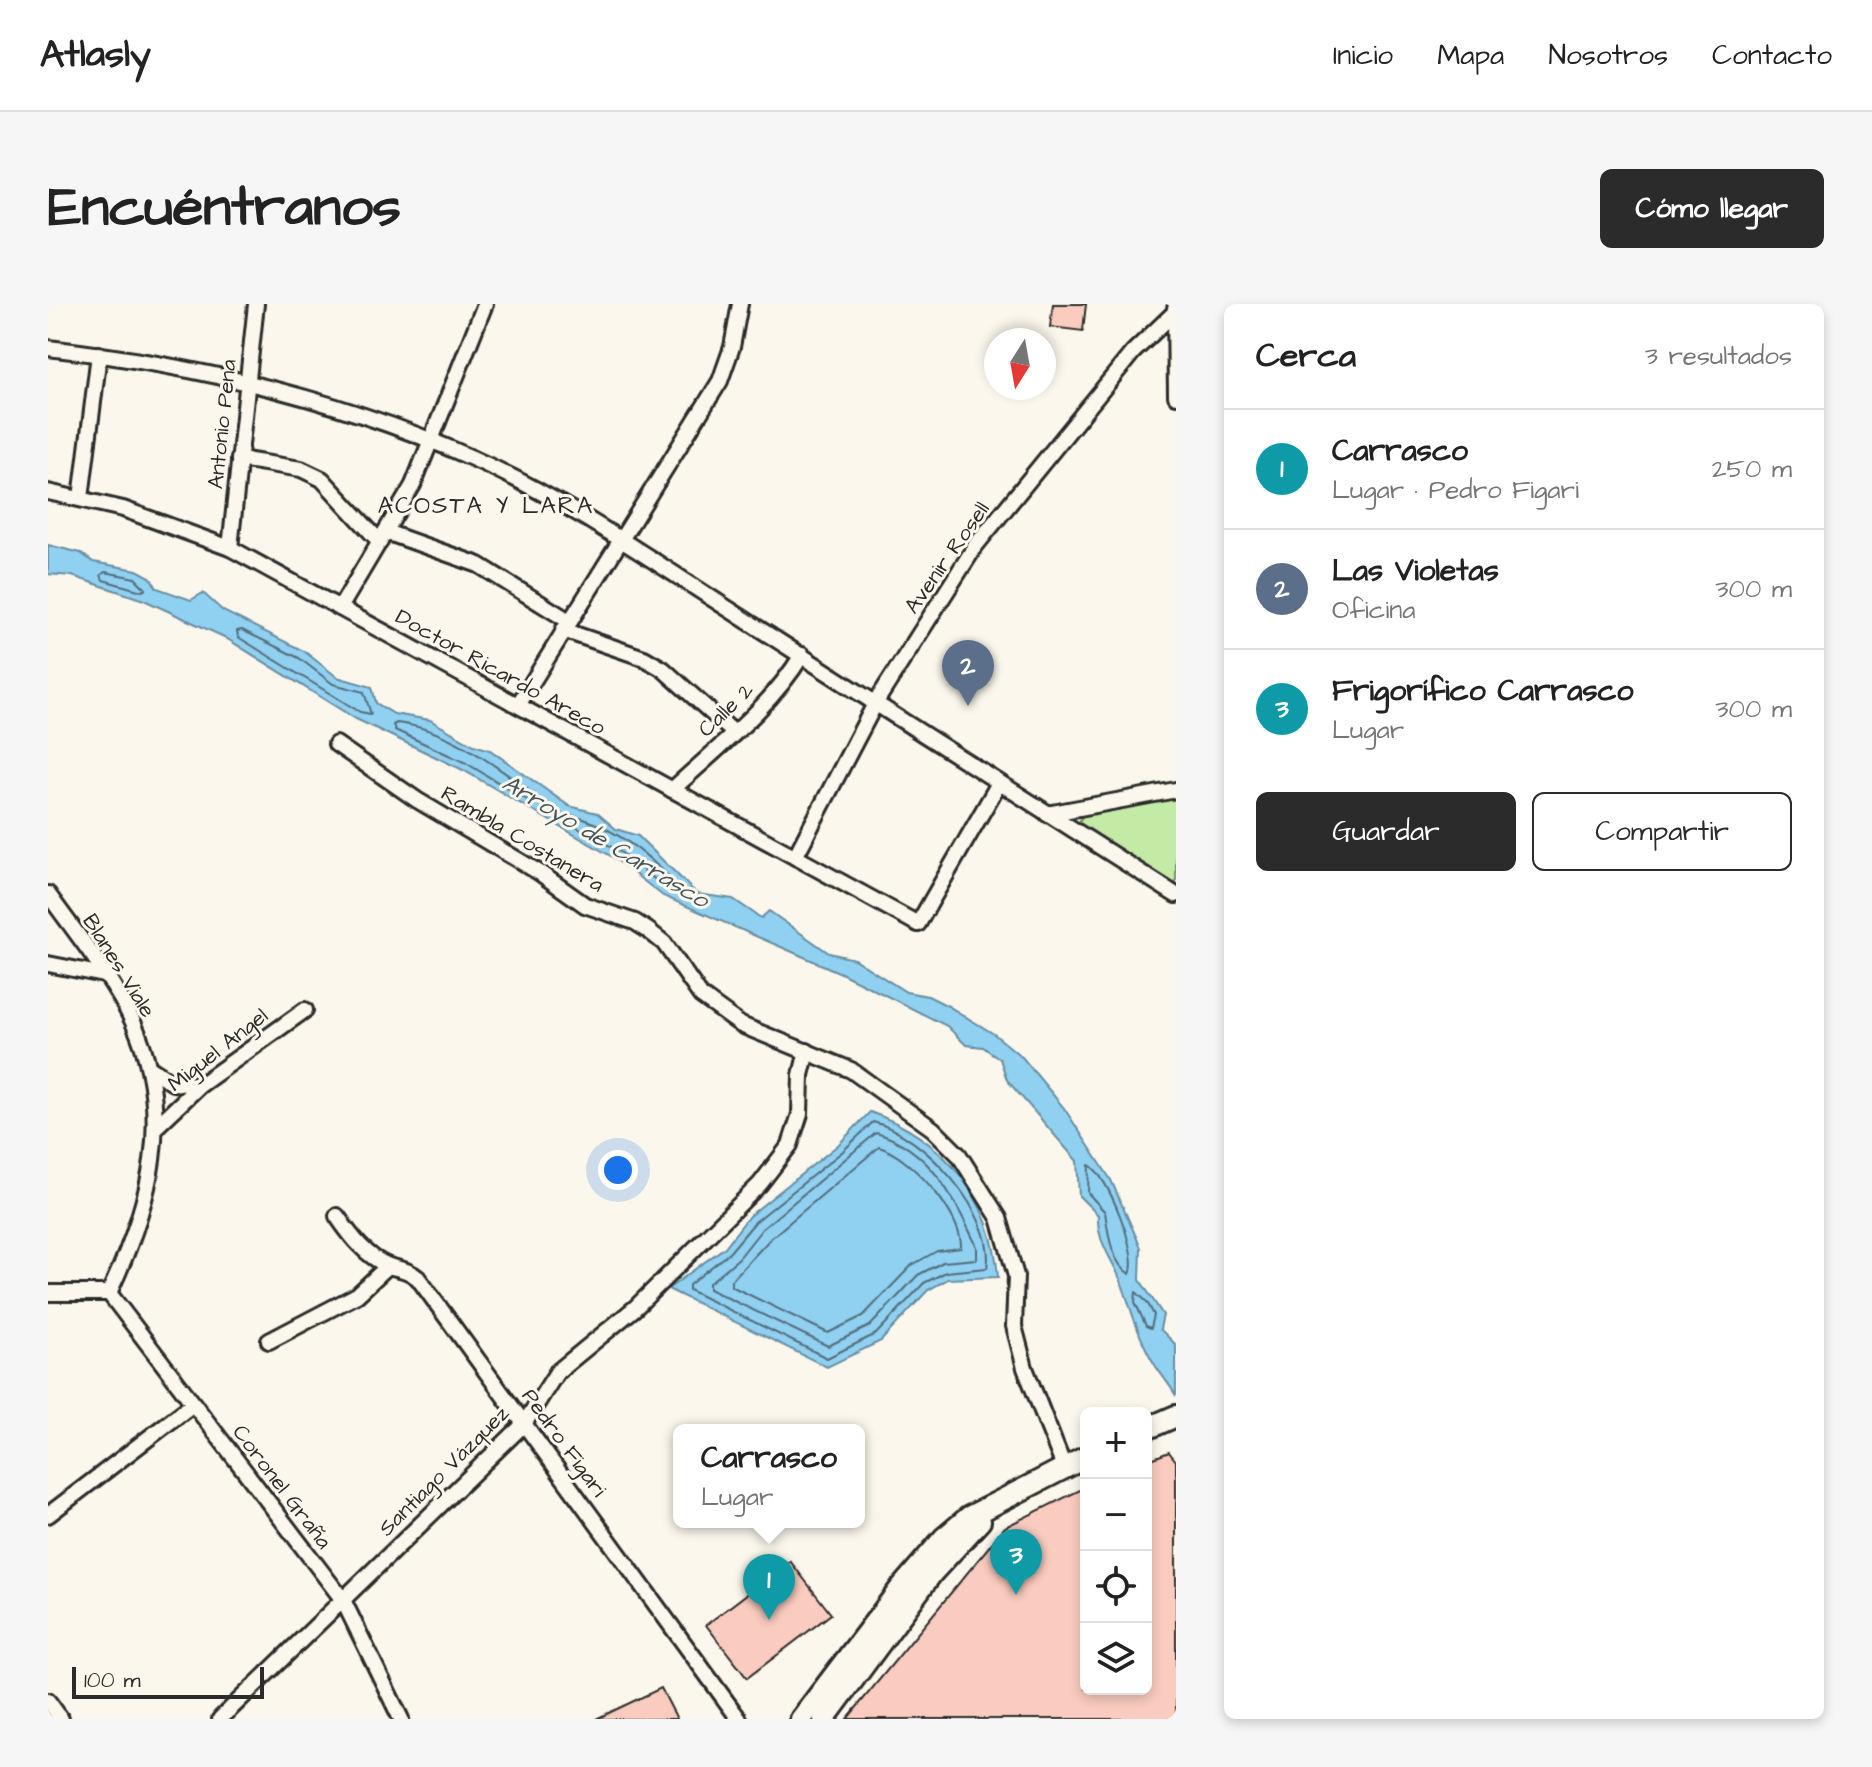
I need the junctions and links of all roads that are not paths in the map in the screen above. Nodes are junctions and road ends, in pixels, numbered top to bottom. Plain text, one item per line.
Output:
1 (256, 304) edge
2 (485, 304) edge
3 (740, 304) edge
4 (1175, 304) edge
5 (1175, 312) edge
6 (48, 348) edge
7 (99, 354) junction
8 (248, 382) junction
9 (1176, 396) edge
10 (433, 442) junction
11 (239, 459) junction
12 (48, 492) edge
13 (81, 498) junction
14 (383, 537) junction
15 (618, 540) junction
16 (230, 548) junction
17 (340, 608) junction
18 (566, 626) junction
19 (802, 655) junction
20 (876, 702) junction
21 (518, 705) junction
22 (733, 732) junction
23 (336, 744) dead end
24 (999, 783) junction
25 (672, 790) junction
26 (1176, 790) edge
27 (1047, 814) junction
28 (795, 857) junction
29 (48, 894) edge
30 (1176, 895) edge
31 (53, 914) edge
32 (48, 964) edge
33 (104, 975) junction
34 (305, 1010) dead end
35 (807, 1051) junction
36 (151, 1069) junction
37 (200, 1085) junction
38 (158, 1125) junction
39 (337, 1216) dead end
40 (388, 1266) junction
41 (48, 1293) edge
42 (109, 1293) junction
43 (269, 1341) dead end
44 (193, 1404) junction
45 (1176, 1416) edge
46 (524, 1424) junction
47 (1152, 1426) edge
48 (1080, 1460) edge
49 (1064, 1467) junction
50 (986, 1511) junction
51 (48, 1515) edge
52 (343, 1600) junction
53 (48, 1701) edge
54 (61, 1719) edge
55 (220, 1719) edge
56 (401, 1719) edge
57 (739, 1719) edge
58 (801, 1719) edge
59 (824, 1719) edge

1 - 8 street, Antonio Pena
2 - 10 street
3 - 15 street
4 - 5 street
5 - 9 street
5 - 20 street, Avenir Rosell
6 - 7 street
7 - 8 street
7 - 13 street
8 - 10 street
8 - 11 street, Antonio Pena
10 - 14 street
10 - 15 street
11 - 14 street
11 - 16 street, Antonio Pena
12 - 13 street, Doctor Ricardo Areco
13 - 16 street, Doctor Ricardo Areco
14 - 17 street
14 - 18 street
15 - 18 street
15 - 19 street
16 - 17 street, Doctor Ricardo Areco
17 - 21 street, Doctor Ricardo Areco
18 - 21 street
18 - 22 street
19 - 20 street
19 - 22 street, Calle 2
20 - 24 street
20 - 28 street, Avenir Rosell
21 - 25 street, Doctor Ricardo Areco
22 - 25 street, Calle 2
23 - 35 street, Rambla Costanera
24 - 27 street
24 - 28 street, Doctor Ricardo Areco
25 - 28 street, Doctor Ricardo Areco
26 - 27 street
27 - 30 street
29 - 31 street, Blanes Viale
31 - 33 street, Blanes Viale
32 - 33 street
33 - 36 street, Blanes Viale
34 - 37 street, Miguel Angel
35 - 46 street, Santiago Vázquez
35 - 49 street, Rambla Costanera
36 - 37 street
36 - 38 street, Blanes Viale
37 - 38 street, Miguel Angel
38 - 42 street, Blanes Viale
39 - 40 street, Pedro Figari
40 - 43 street
40 - 46 street, Pedro Figari
41 - 42 street
42 - 44 street, Coronel Graña
44 - 51 street
44 - 52 street, Coronel Graña
45 - 47 main road
46 - 52 street, Santiago Vázquez
46 - 57 street, Pedro Figari
48 - 49 main road
49 - 50 main road
50 - 58 main road
50 - 59 main road
52 - 55 street, Santiago Vázquez
52 - 56 street, Coronel Graña
53 - 54 street

